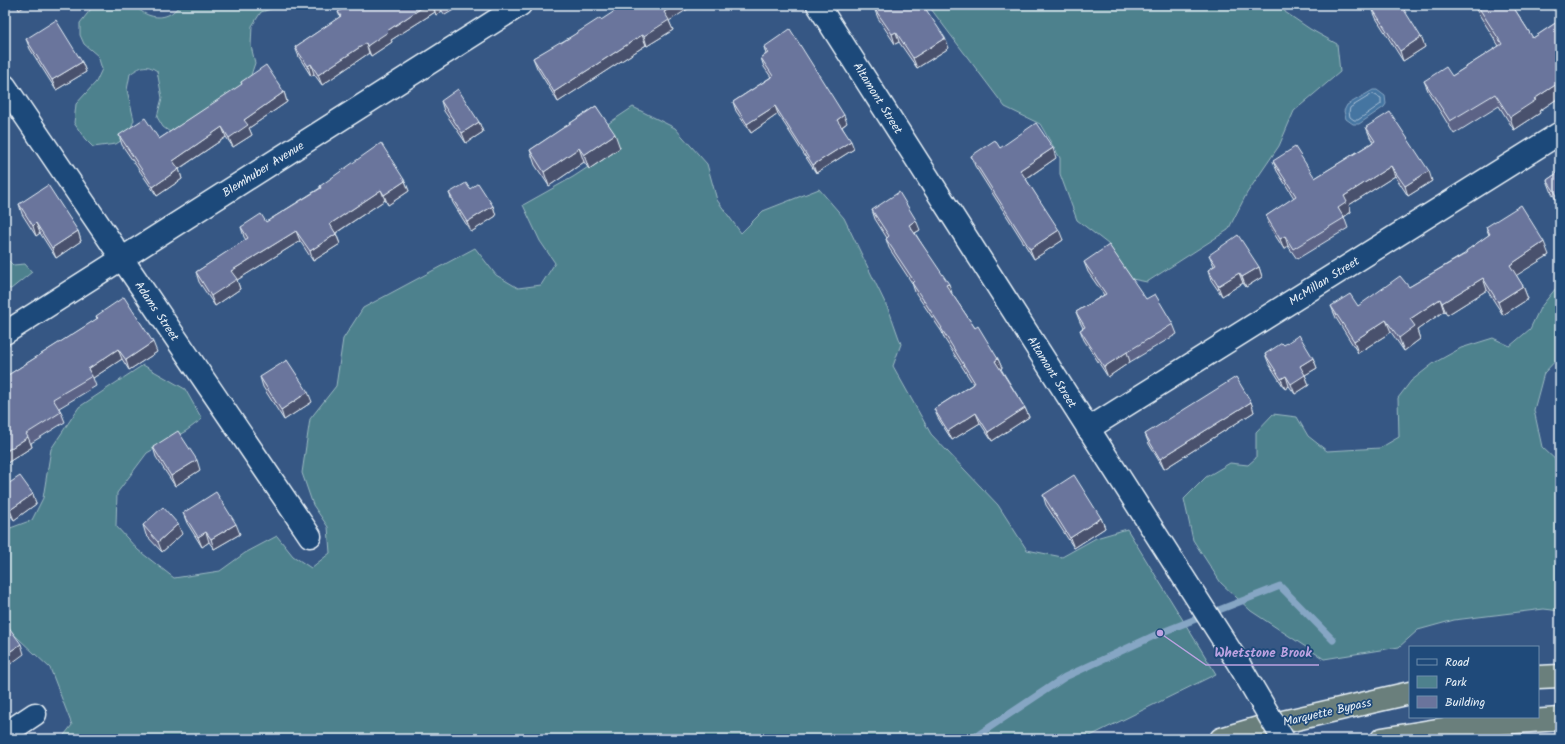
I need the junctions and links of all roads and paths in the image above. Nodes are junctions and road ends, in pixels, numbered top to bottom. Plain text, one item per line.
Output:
1 (520, 5) edge
2 (818, 5) edge
3 (5, 86) edge
4 (1560, 133) edge
5 (121, 259) junction
6 (5, 333) edge
7 (1088, 429) junction
8 (310, 536) dead end
9 (1560, 676) edge
10 (1539, 677) edge
11 (1409, 693) edge
12 (35, 714) dead end
13 (1560, 719) edge
14 (5, 734) edge
15 (1221, 739) edge
16 (1283, 739) edge
17 (1382, 739) edge

1 - 5 street, Blemhuber Avenue
2 - 7 street, Altamont Street
3 - 5 street, Adams Street
4 - 7 street, McMillan Street
5 - 6 street, Blemhuber Avenue
5 - 8 street, Adams Street
7 - 16 street, Altamont Street, bridge
9 - 10 highway
11 - 15 highway, Marquette Bypass
12 - 14 street
13 - 17 highway

